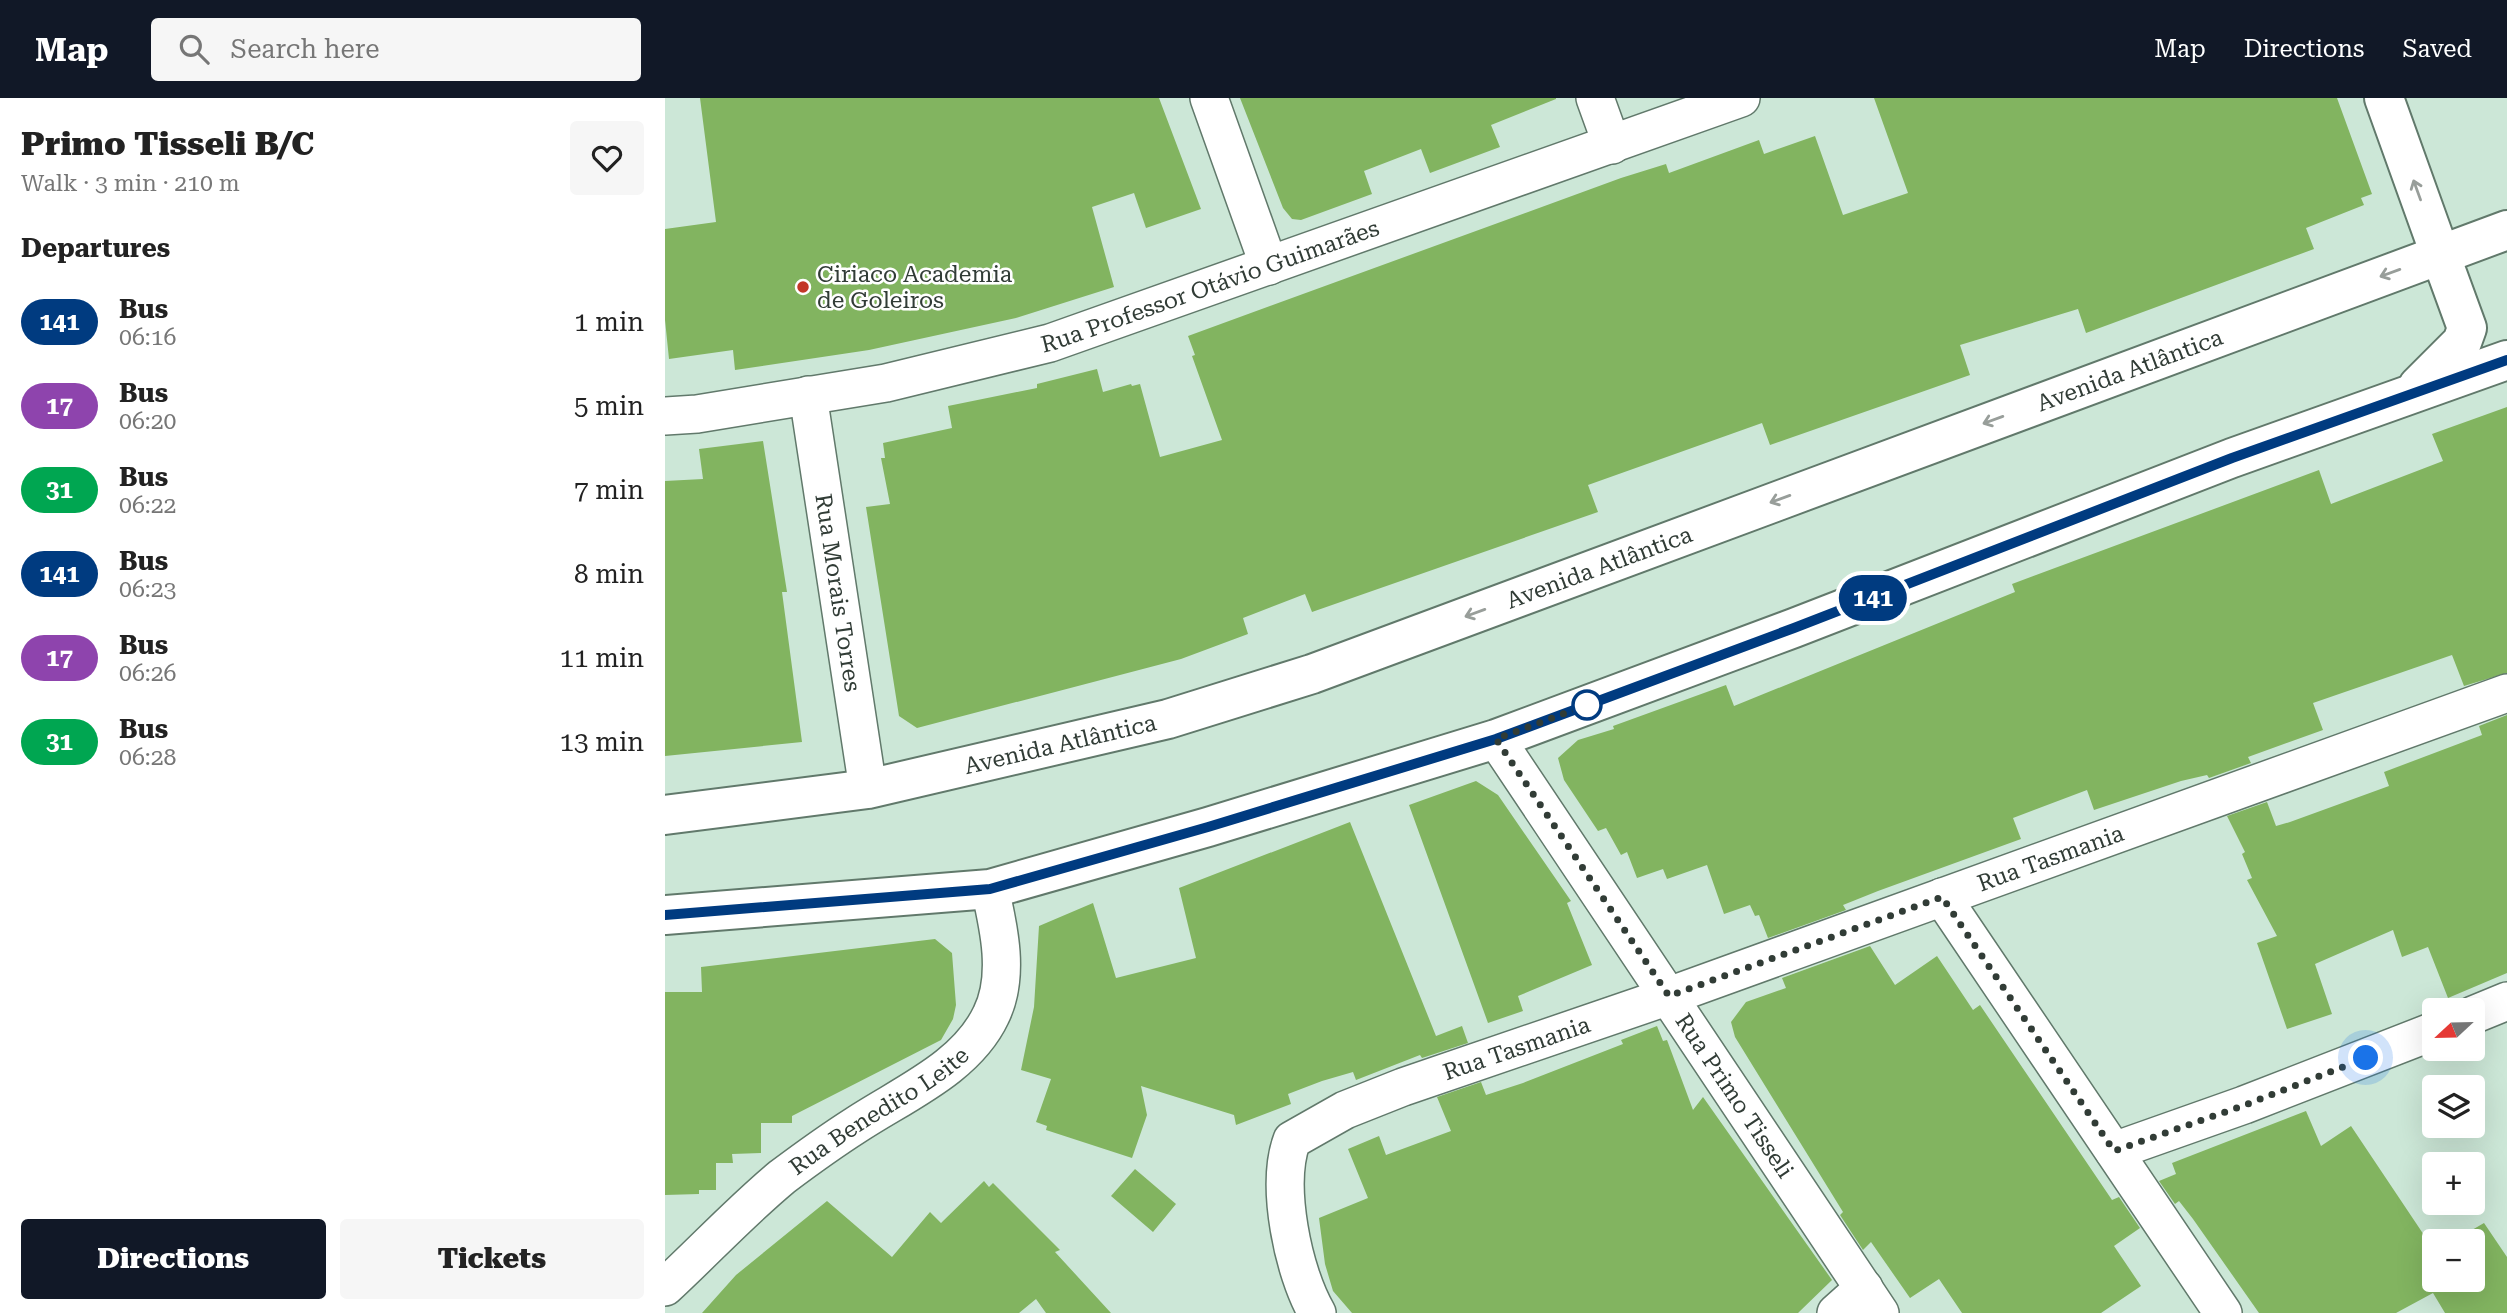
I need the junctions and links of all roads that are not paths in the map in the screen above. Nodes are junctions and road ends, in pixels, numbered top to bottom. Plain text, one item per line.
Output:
1 (1209, 98) edge
2 (1595, 98) edge
3 (1741, 98) edge
4 (2383, 98) edge
5 (1612, 145) junction
6 (2507, 230) edge
7 (2440, 254) junction
8 (1269, 266) junction
9 (2507, 360) edge
10 (2409, 394) junction
11 (808, 396) junction
12 (665, 416) edge
13 (2507, 693) edge
14 (1496, 739) junction
15 (868, 789) junction
16 (665, 815) edge
17 (990, 889) junction
18 (1942, 897) junction
19 (665, 915) edge
20 (1669, 996) junction
21 (2507, 1001) edge
22 (2485, 1010) edge
23 (2422, 1036) edge
24 (2114, 1151) junction
25 (665, 1287) edge
26 (1872, 1301) edge
27 (1317, 1313) edge
28 (1836, 1313) edge
29 (2223, 1313) edge

1 - 8 street
2 - 5 street
3 - 5 street, Rua Professor Otávio Guimarães
7 -> 4 main road
5 - 8 street, Rua Professor Otávio Guimarães
6 - 7 main road, Avenida Atlântica
7 - 10 main road
7 -> 15 main road, Avenida Atlântica
8 - 11 street, Rua Professor Otávio Guimarães
9 - 10 main road
10 - 14 main road
11 - 12 street, Rua Professor Otávio Guimarães
11 - 15 street, Rua Morais Torres
13 - 18 street, Rua Tasmania
14 - 17 main road
14 - 20 street, Rua Primo Tisseli
15 - 16 main road, Avenida Atlântica
17 - 19 main road
17 - 25 street, Rua Benedito Leite
18 - 20 street, Rua Tasmania
18 - 24 street
20 - 26 street, Rua Primo Tisseli
20 - 27 street, Rua Tasmania
21 - 22 street
23 - 24 street
24 - 29 street
26 - 28 street

